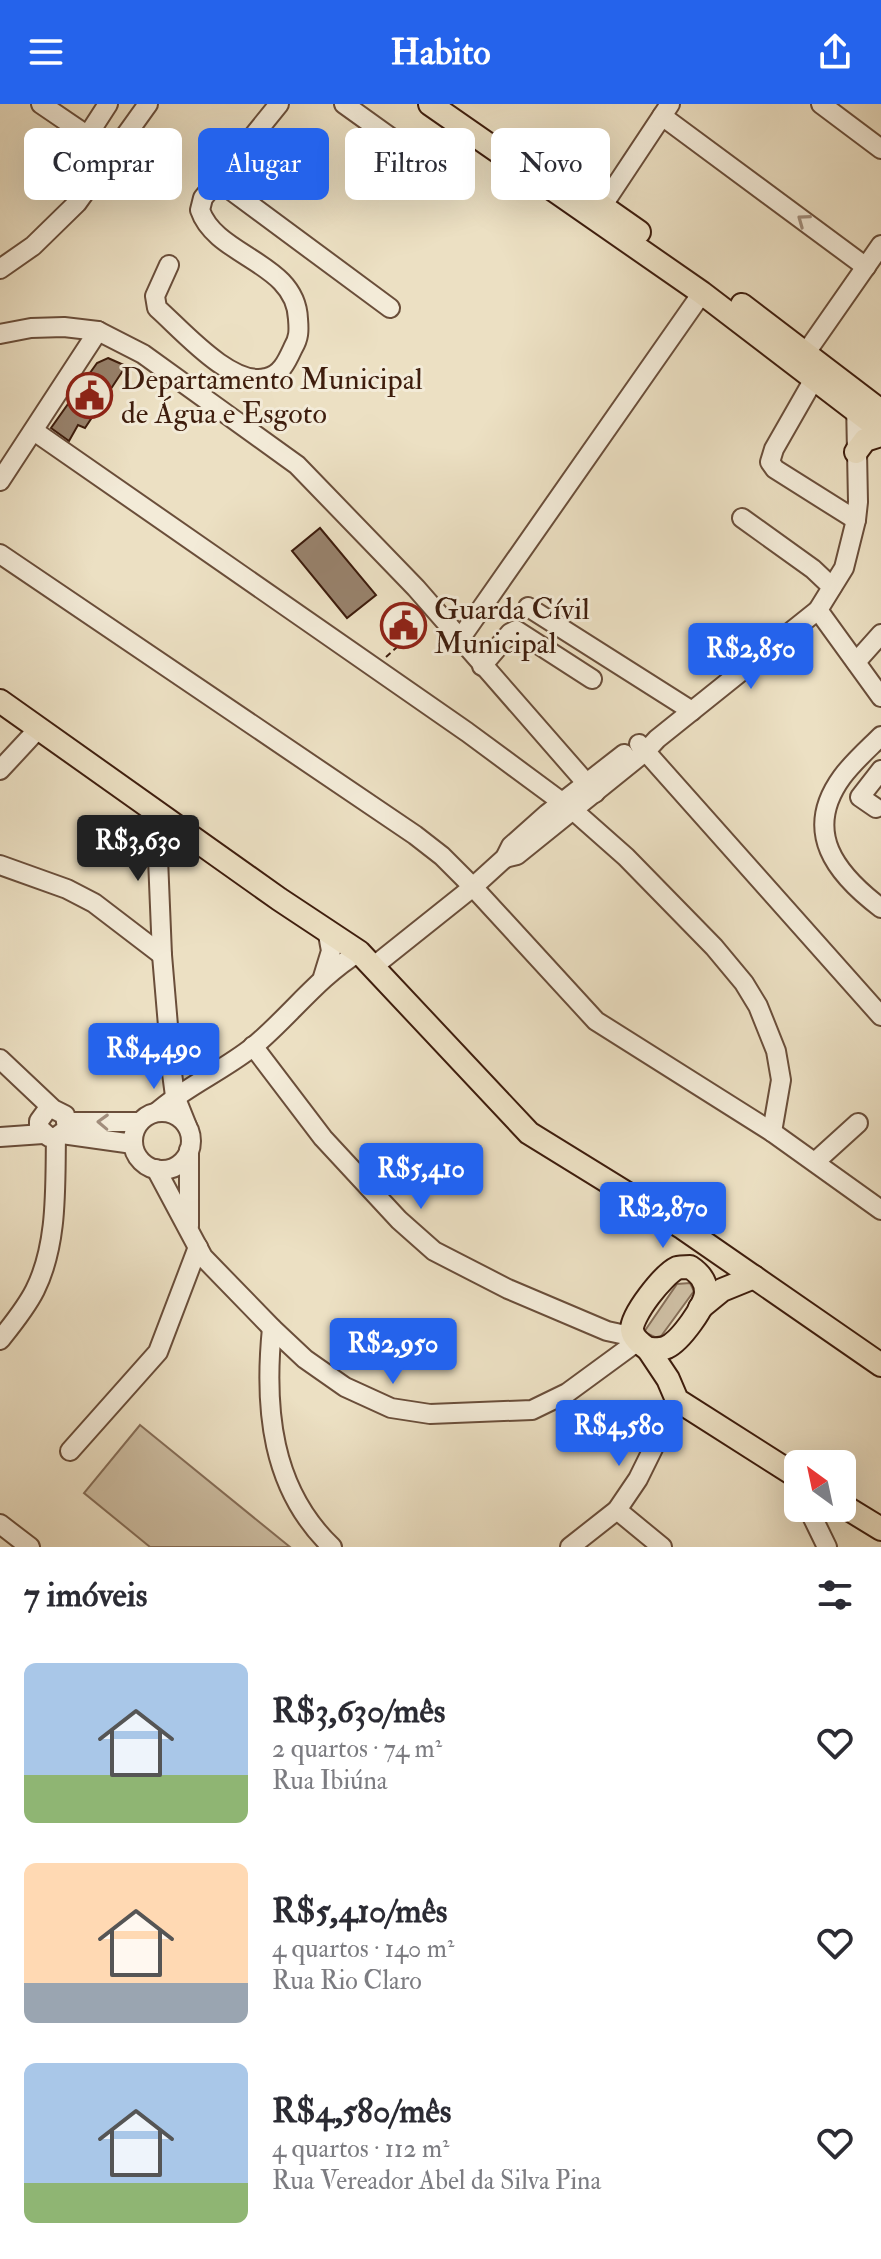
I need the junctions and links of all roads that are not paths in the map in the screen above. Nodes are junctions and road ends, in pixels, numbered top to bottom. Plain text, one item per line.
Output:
1 (41, 104) edge
2 (108, 104) edge
3 (148, 104) edge
4 (279, 104) edge
5 (344, 104) edge
6 (430, 104) edge
7 (452, 104) edge
8 (821, 104) edge
9 (666, 110) edge
10 (77, 128) edge
11 (93, 128) edge
12 (131, 128) edge
13 (259, 128) edge
14 (377, 128) edge
15 (491, 147) edge
16 (881, 149) edge
17 (79, 200) edge
18 (202, 200) edge
19 (244, 200) edge
20 (566, 200) edge
21 (567, 200) edge
22 (603, 205) junction
23 (881, 245) edge
24 (169, 265) dead end
25 (866, 267) junction
26 (0, 269) edge
27 (702, 293) junction
28 (390, 308) dead end
29 (98, 331) junction
30 (0, 334) edge
31 (810, 359) junction
32 (233, 374) junction
33 (856, 402) junction
34 (212, 404) junction
35 (881, 411) edge
36 (34, 431) junction
37 (881, 433) edge
38 (856, 452) junction
39 (0, 481) edge
40 (742, 518) dead end
41 (856, 520) junction
42 (0, 554) edge
43 (832, 587) junction
44 (528, 607) dead end
45 (818, 610) junction
46 (881, 634) edge
47 (460, 639) junction
48 (856, 662) junction
49 (482, 666) junction
50 (592, 679) dead end
51 (881, 697) edge
52 (0, 701) edge
53 (692, 711) junction
54 (39, 728) junction
55 (647, 744) junction
56 (879, 745) edge
57 (0, 770) edge
58 (881, 770) edge
59 (590, 788) junction
60 (568, 806) junction
61 (876, 808) dead end
62 (156, 810) junction
63 (0, 865) edge
64 (473, 887) junction
65 (881, 908) edge
66 (327, 929) junction
67 (162, 955) junction
68 (366, 959) junction
69 (323, 977) junction
70 (881, 1016) edge
71 (253, 1046) junction
72 (0, 1059) edge
73 (175, 1096) junction
74 (157, 1112) junction
75 (139, 1122) junction
76 (858, 1123) dead end
77 (187, 1126) junction
78 (57, 1127) junction
79 (772, 1132) junction
80 (0, 1137) edge
81 (133, 1144) junction
82 (189, 1150) junction
83 (815, 1162) junction
84 (156, 1169) junction
85 (881, 1210) edge
86 (669, 1219) junction
87 (189, 1229) junction
88 (198, 1247) junction
89 (717, 1258) junction
90 (672, 1272) junction
91 (754, 1277) junction
92 (703, 1302) junction
93 (272, 1328) junction
94 (0, 1340) edge
95 (846, 1341) junction
96 (646, 1342) junction
97 (881, 1348) edge
98 (881, 1365) edge
99 (673, 1390) junction
100 (70, 1451) dead end
101 (778, 1465) junction
102 (784, 1469) edge
103 (784, 1473) edge
104 (617, 1510) junction
105 (856, 1514) edge
106 (815, 1522) edge
107 (0, 1524) edge
108 (881, 1529) edge
109 (30, 1547) edge
110 (332, 1547) edge
111 (570, 1547) edge
112 (662, 1547) edge
113 (827, 1547) edge

1 - 10 street
2 - 11 street
3 - 12 street
4 - 13 street
5 - 14 street
6 - 15 main road
7 - 22 main road
8 - 16 street
9 - 22 street
25 -> 9 street
17 - 26 street
18 - 32 street
19 - 28 street
20 - 27 main road
21 - 22 main road
22 - 31 main road
23 - 25 street
24 - 32 street
25 - 31 street
27 - 31 main road
27 - 47 street
29 - 30 street
29 - 34 street
29 - 36 street
31 - 33 main road
31 - 41 street
32 - 34 street
33 - 35 main road
33 - 37 main road
33 - 38 street
34 - 47 street
36 - 39 street
36 - 60 street
37 - 38 main road
38 - 41 street
40 - 43 street
41 - 43 street
42 - 64 street
43 - 45 street
44 - 53 street
45 - 48 street
45 - 53 street
46 - 48 street
47 - 49 street
48 - 51 street
49 - 50 street
49 - 59 street
52 - 54 main road
53 - 55 street
54 - 57 street
54 - 62 main road
55 - 59 street
55 - 70 street
56 - 65 street
58 - 61 street
59 - 60 street
60 - 64 street
60 - 79 street
62 - 66 main road
62 - 67 street
63 - 67 street
64 - 68 street
64 - 79 street
66 - 68 main road
66 - 69 street
67 - 73 street
68 - 69 street
68 - 86 main road
69 - 71 street
71 - 73 street
71 - 96 street
72 - 78 street
73 - 74 street
73 - 77 street
74 - 75 street
74 - 77 street
75 -> 78 street
75 - 81 street
76 - 83 street
77 - 82 street
78 - 80 street
78 - 81 street
78 - 94 street
79 - 83 street
81 - 84 street
82 - 84 street
82 - 87 street
83 - 85 street
84 - 87 street
86 - 89 main road
86 - 90 main road
87 - 88 street
88 - 93 street
88 - 100 street
89 - 90 main road
89 - 91 main road
89 - 92 main road
90 - 92 main road
90 - 96 main road
91 - 92 main road
91 - 95 main road
92 - 96 main road
93 - 96 street
93 - 110 street
95 - 97 street
95 - 98 main road
96 - 99 main road
99 - 101 main road
99 - 104 street
101 - 102 main road
101 - 103 street
104 - 111 street
104 - 112 street
105 - 108 main road
106 - 113 street
107 - 109 street

